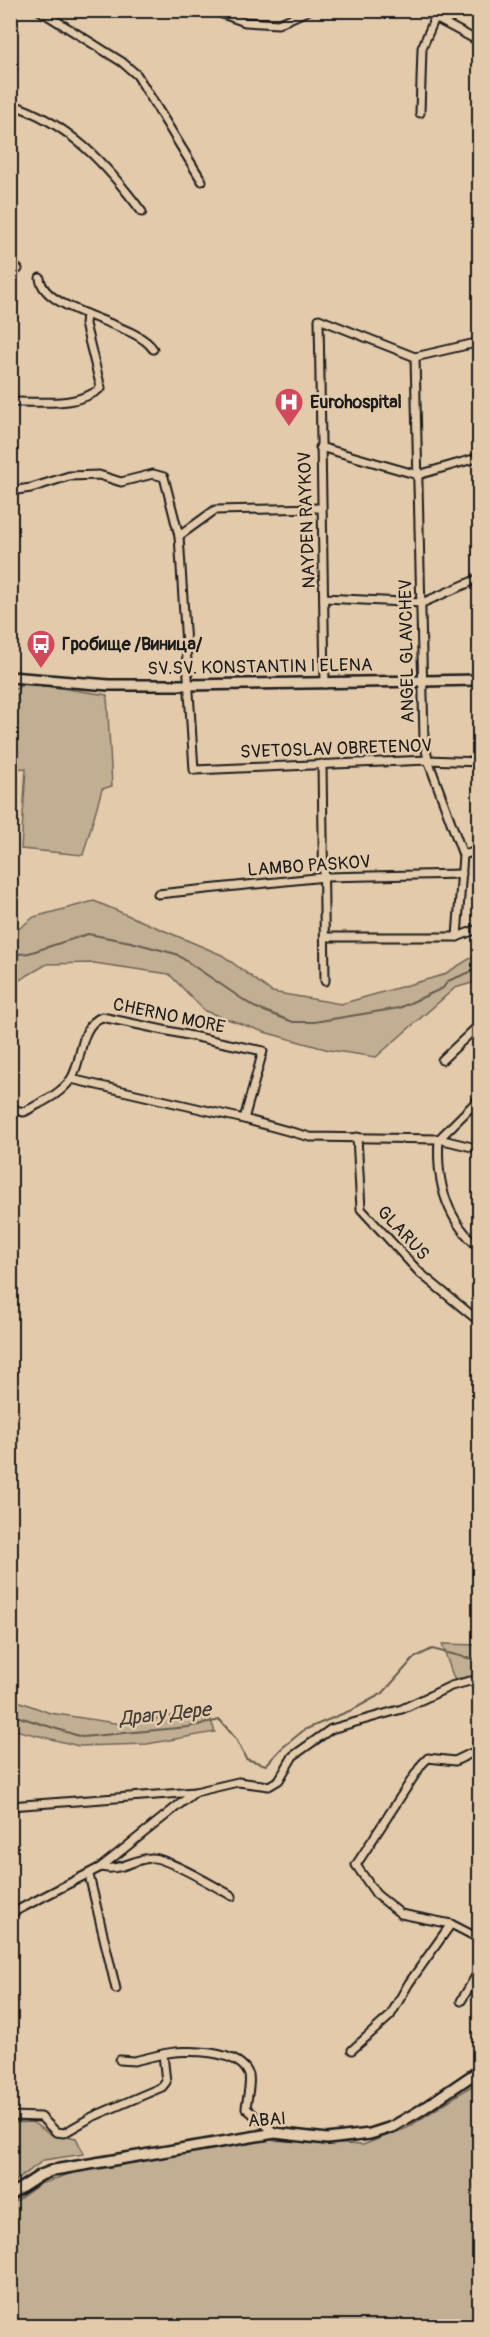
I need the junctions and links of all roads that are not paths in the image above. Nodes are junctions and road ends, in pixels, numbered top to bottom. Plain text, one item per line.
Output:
1 (39, 10) edge
2 (211, 10) edge
3 (309, 10) edge
4 (420, 10) edge
5 (434, 20) junction
6 (480, 42) edge
7 (10, 104) edge
8 (420, 113) dead end
9 (202, 181) dead end
10 (142, 212) dead end
11 (18, 269) dead end
12 (10, 274) edge
13 (40, 281) dead end
14 (86, 314) junction
15 (480, 342) edge
16 (153, 349) dead end
17 (415, 357) junction
18 (10, 402) edge
19 (320, 447) junction
20 (480, 457) edge
21 (418, 475) junction
22 (10, 491) edge
23 (321, 508) junction
24 (179, 536) junction
25 (480, 578) edge
26 (324, 597) junction
27 (422, 603) junction
28 (10, 677) edge
29 (480, 680) edge
30 (422, 681) junction
31 (325, 684) junction
32 (187, 685) junction
33 (428, 760) junction
34 (480, 762) edge
35 (322, 764) junction
36 (480, 850) edge
37 (463, 855) junction
38 (462, 873) junction
39 (325, 877) junction
40 (159, 894) dead end
41 (480, 928) edge
42 (325, 937) junction
43 (457, 937) junction
44 (326, 981) dead end
45 (480, 1024) edge
46 (442, 1060) dead end
47 (71, 1079) junction
48 (480, 1098) edge
49 (10, 1109) edge
50 (244, 1119) junction
51 (357, 1137) junction
52 (439, 1138) junction
53 (480, 1149) edge
54 (480, 1248) edge
55 (480, 1322) edge
56 (480, 1684) edge
57 (480, 1749) edge
58 (195, 1792) junction
59 (10, 1806) edge
60 (101, 1867) junction
61 (89, 1875) junction
62 (232, 1896) dead end
63 (10, 1914) edge
64 (451, 1924) junction
65 (480, 1939) edge
66 (480, 1969) edge
67 (116, 1989) dead end
68 (461, 2001) dead end
69 (352, 2050) dead end
70 (163, 2054) junction
71 (120, 2060) dead end
72 (480, 2070) edge
73 (10, 2116) edge
74 (274, 2133) junction
75 (10, 2195) edge

1 - 9 street
2 - 3 street
4 - 5 street
5 - 6 street
5 - 8 street
7 - 10 street
11 - 12 street
13 - 14 street
14 - 16 street
14 - 18 street
15 - 17 street
17 - 19 street, NAYDEN RAYKOV
17 - 21 street, ANGEL GLAVCHEV
19 - 21 street
19 - 23 street, NAYDEN RAYKOV
20 - 21 street
21 - 27 street, ANGEL GLAVCHEV
22 - 24 street
23 - 24 street
23 - 26 street, NAYDEN RAYKOV
24 - 32 street
25 - 27 street
26 - 27 street
26 - 31 street, NAYDEN RAYKOV
27 - 30 street, ANGEL GLAVCHEV
28 - 32 street, SV.SV. KONSTANTIN I ELENA
29 - 30 street, SV.SV. KONSTANTIN I ELENA
30 - 31 street, SV.SV. KONSTANTIN I ELENA
30 - 33 street, ANGEL GLAVCHEV
31 - 32 street, SV.SV. KONSTANTIN I ELENA
32 - 35 street, SVETOSLAV OBRETENOV
33 - 34 street, SVETOSLAV OBRETENOV
33 - 35 street, SVETOSLAV OBRETENOV
33 - 37 street, ANGEL GLAVCHEV
35 - 39 street
36 - 37 street
37 - 38 street, ANGEL GLAVCHEV
38 - 39 street, LAMBO PASKOV
38 - 43 street, ANGEL GLAVCHEV
39 - 40 street, LAMBO PASKOV
39 - 42 street
41 - 43 street
42 - 43 street
42 - 44 street
45 - 46 street
47 - 49 street
47 - 50 street
47 - 50 street, CHERNO MORE
48 - 52 street
50 - 51 street
51 - 52 street
51 - 55 street, GLARUS
52 - 53 street
52 - 54 street
56 - 58 street
57 - 64 street
58 - 59 street
58 - 60 street
60 - 61 street
60 - 62 street
61 - 63 street
61 - 67 street
64 - 65 street
64 - 69 street
66 - 68 street
70 - 71 street
70 - 73 street
70 - 74 street
72 - 74 street, ABAI
74 - 75 street, ABAI

